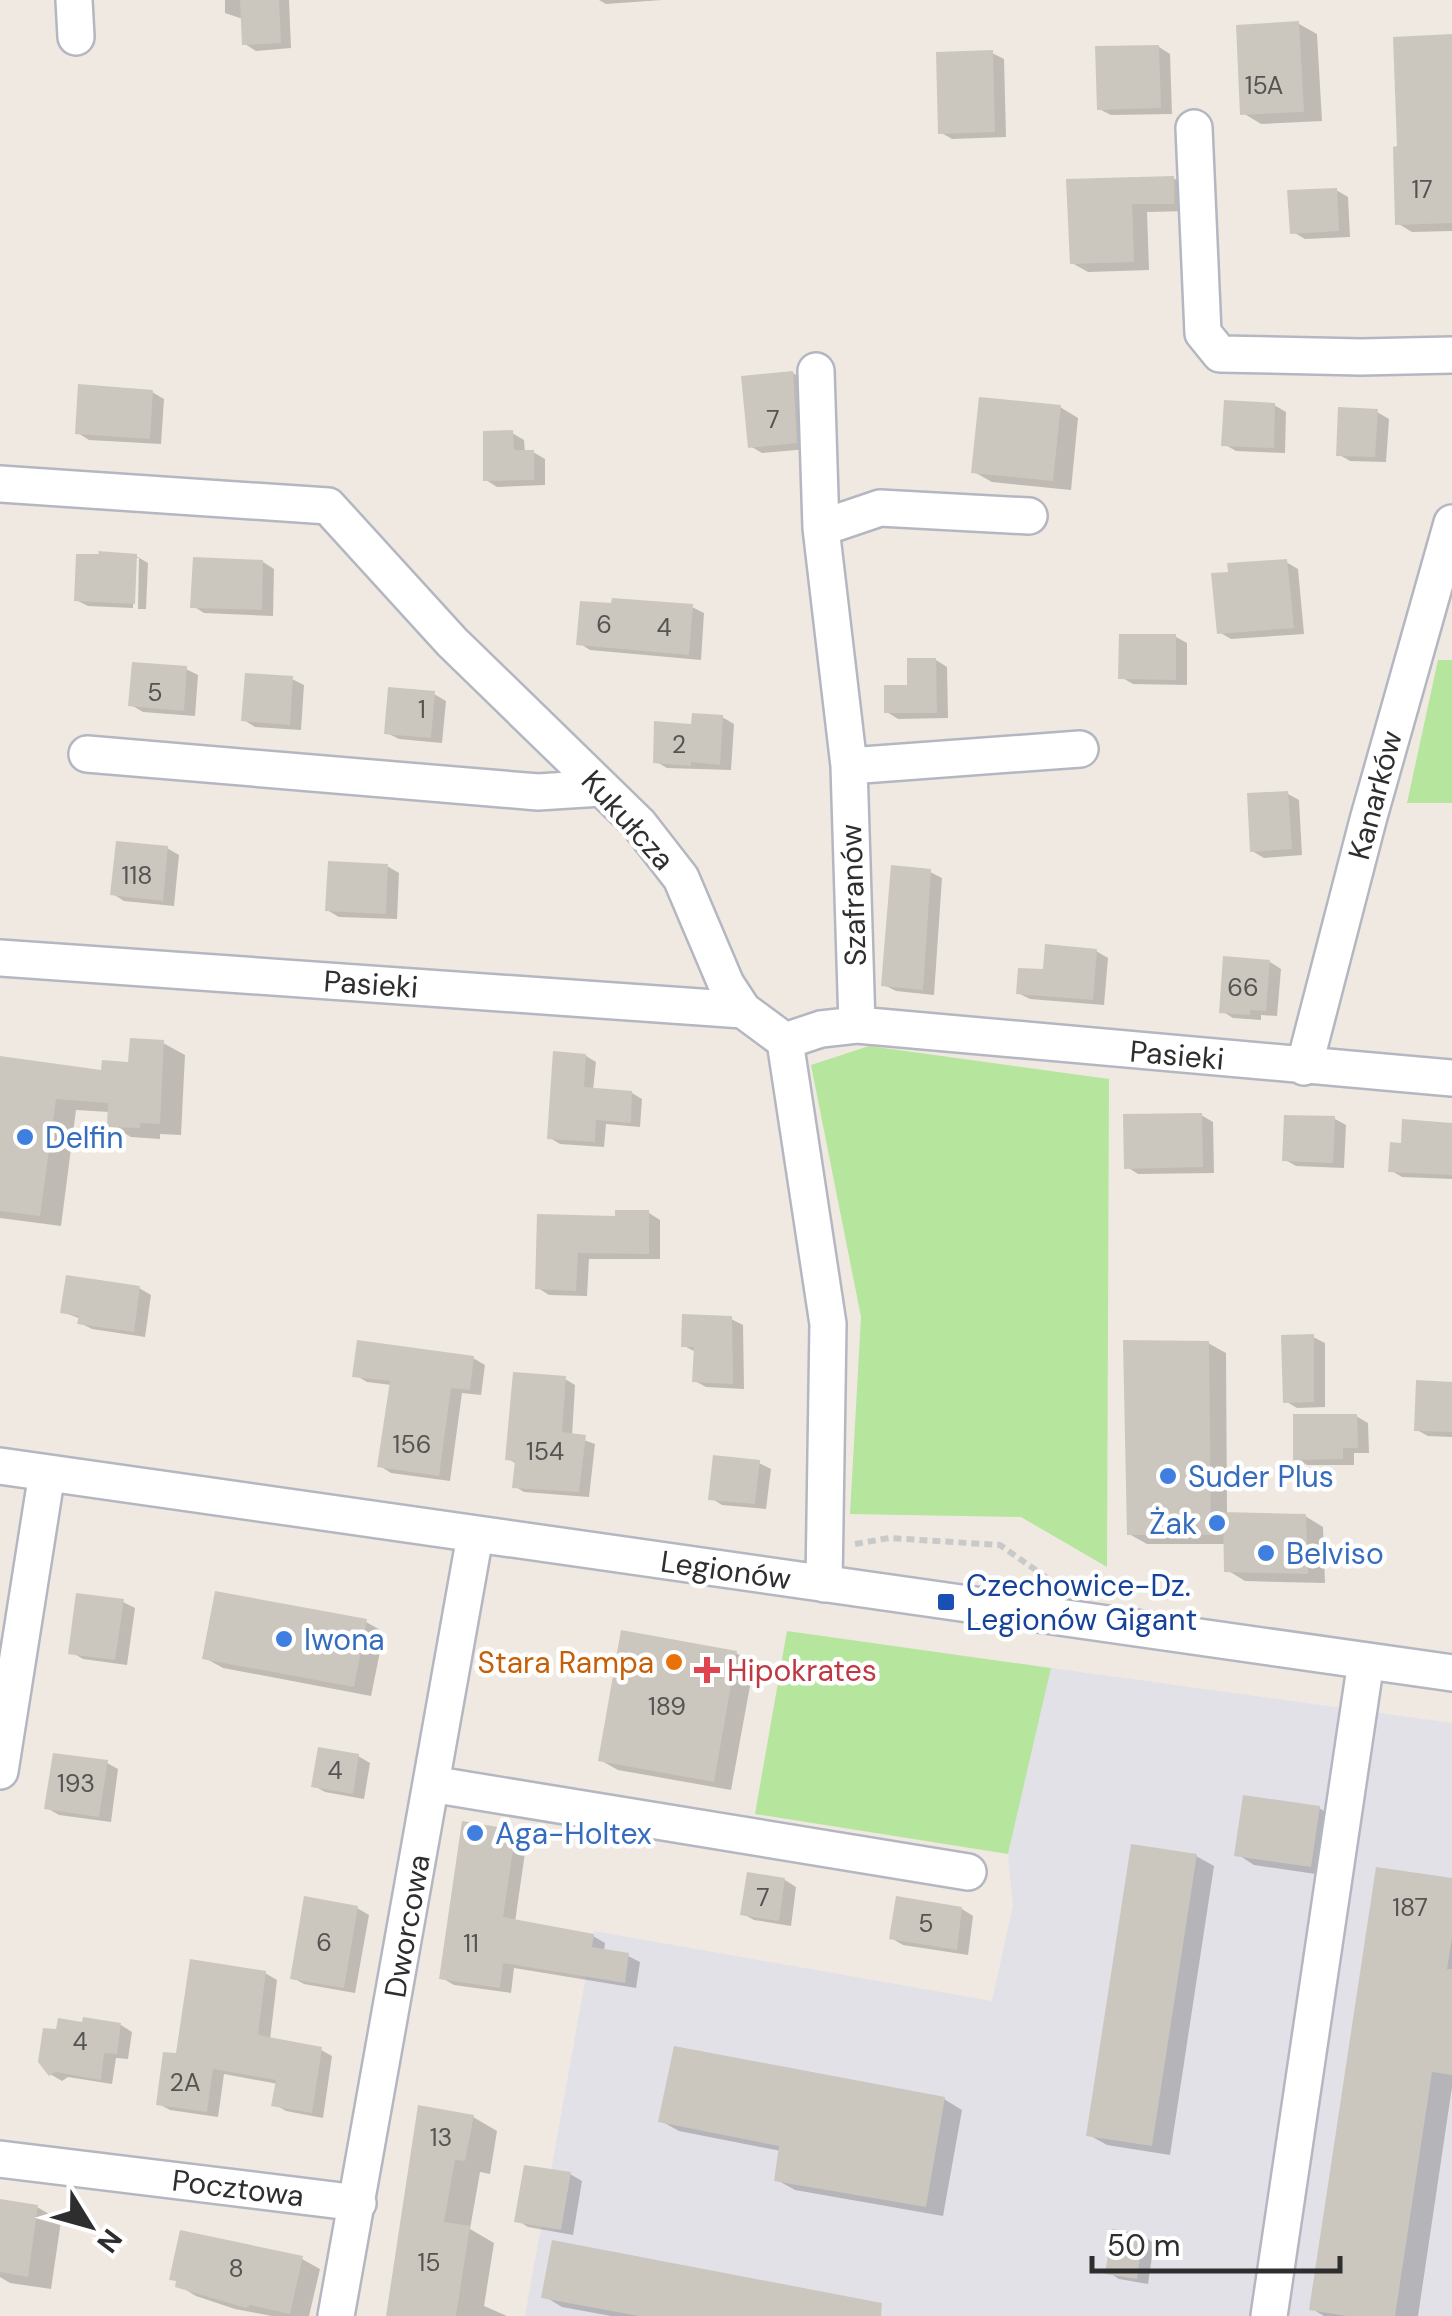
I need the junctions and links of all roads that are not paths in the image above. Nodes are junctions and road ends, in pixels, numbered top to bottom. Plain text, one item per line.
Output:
1 (74, 0) edge
2 (76, 36) dead end
3 (1194, 128) dead end
4 (1452, 355) edge
5 (816, 372) dead end
6 (0, 484) edge
7 (1029, 516) dead end
8 (1452, 523) edge
9 (821, 528) junction
10 (1080, 749) dead end
11 (87, 754) dead end
12 (849, 766) junction
13 (601, 788) junction
14 (0, 958) edge
15 (742, 1010) junction
16 (857, 1024) junction
17 (785, 1041) junction
18 (1304, 1067) junction
19 (1452, 1078) edge
20 (0, 1466) edge
21 (48, 1473) junction
22 (475, 1536) junction
23 (824, 1584) junction
24 (1366, 1661) junction
25 (1452, 1672) edge
26 (6, 1692) edge
27 (0, 1771) edge
28 (431, 1784) junction
29 (968, 1872) dead end
30 (0, 2159) edge
31 (358, 2203) junction
32 (336, 2316) edge
33 (1270, 2316) edge

1 - 2 street
3 - 4 street
5 - 9 street, Szafranów
6 - 13 street, Kukułcza
7 - 9 street
8 - 18 street, Kanarków
9 - 12 street, Szafranów
10 - 12 street
11 - 13 street
12 - 16 street, Szafranów
13 - 15 street, Kukułcza
14 - 15 street, Pasieki
15 - 17 street, Kukułcza
16 - 17 street, Pasieki
16 - 18 street, Pasieki
17 - 23 street
18 - 19 street, Pasieki
20 - 21 street, Legionów
21 - 22 street, Legionów
21 - 26 street
22 - 23 street, Legionów
22 - 28 street, Dworcowa
23 - 24 street, Legionów
24 - 25 street, Legionów
24 - 33 street
26 - 27 street
28 - 29 street
28 - 31 street, Dworcowa
30 - 31 street, Pocztowa
31 - 32 street, Dworcowa

